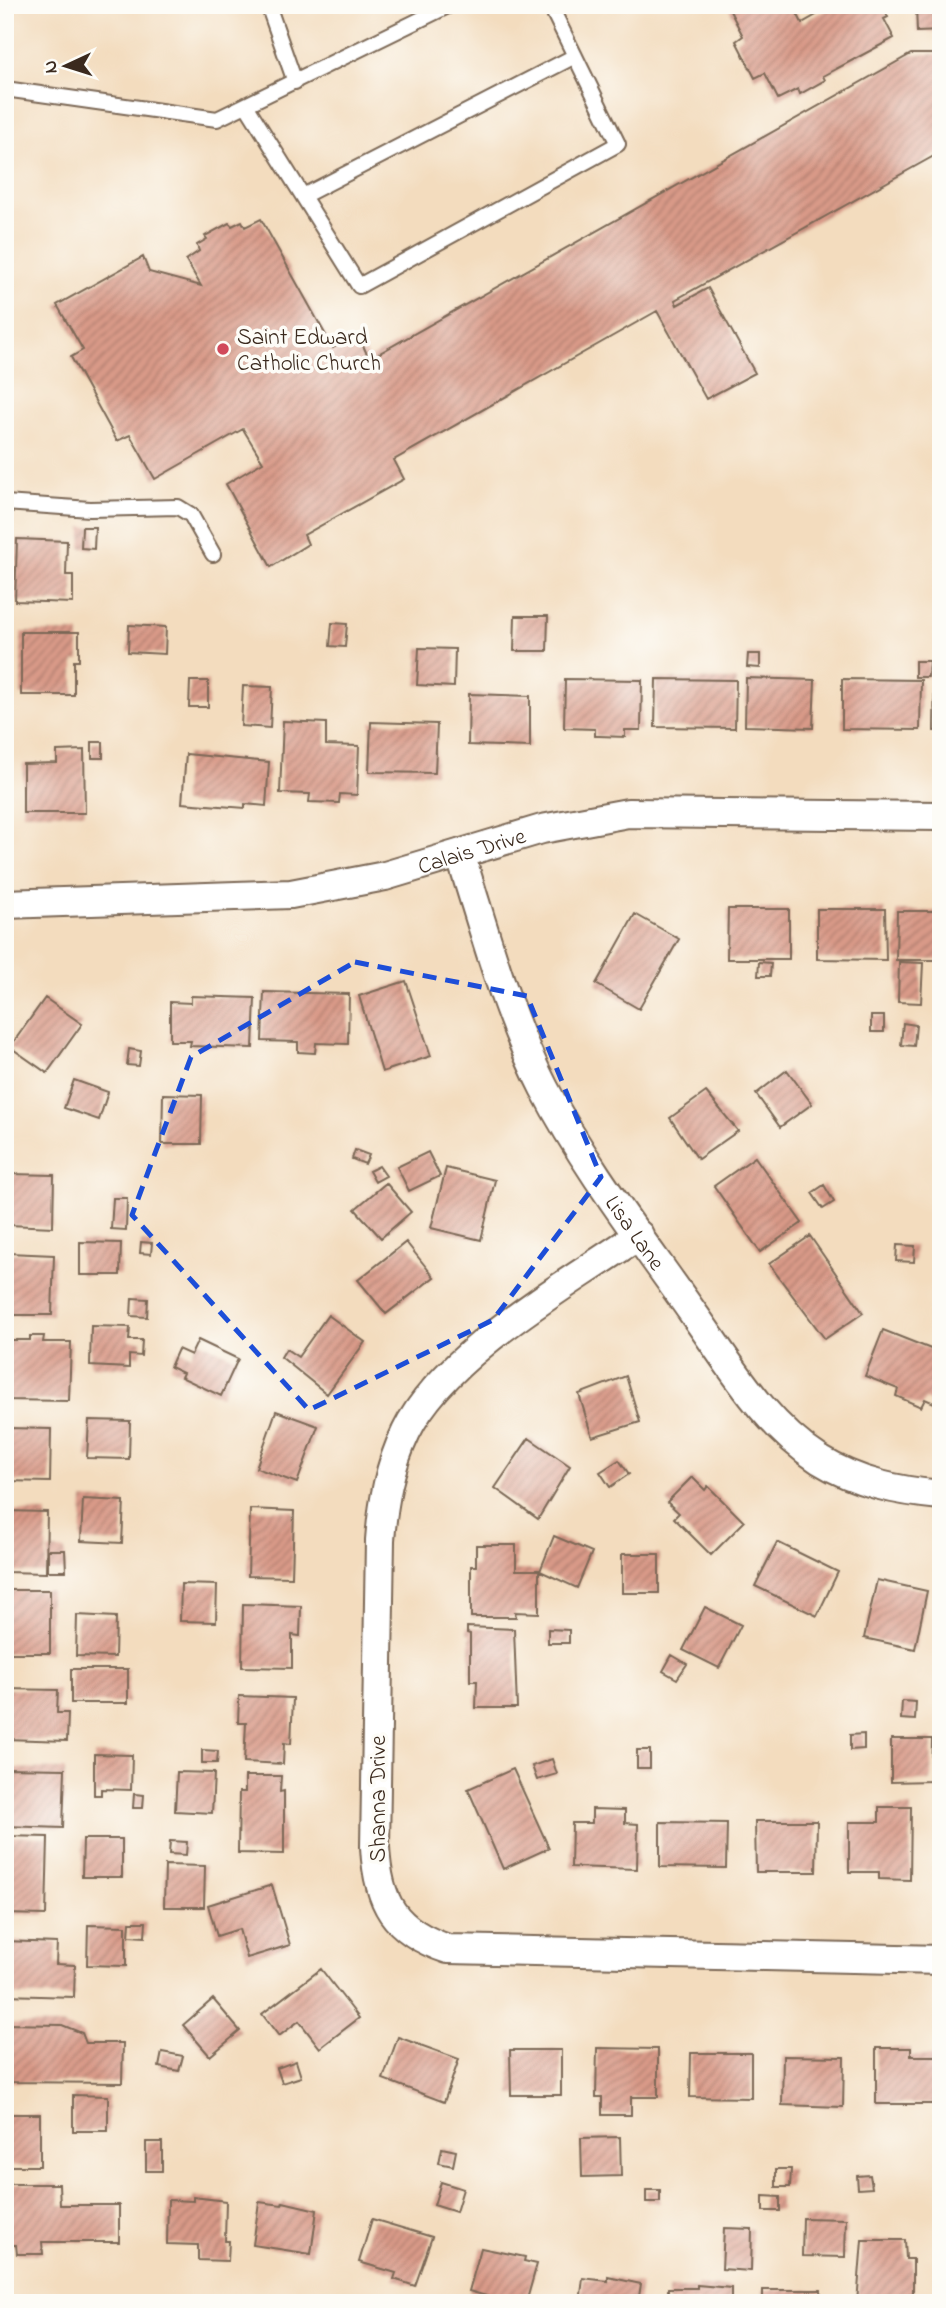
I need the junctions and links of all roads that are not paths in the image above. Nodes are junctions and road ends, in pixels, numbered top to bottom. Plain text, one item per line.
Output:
1 (268, 5) edge
2 (450, 5) edge
3 (550, 5) edge
4 (575, 56) junction
5 (295, 82) junction
6 (5, 89) edge
7 (246, 105) junction
8 (303, 196) junction
9 (5, 503) edge
10 (213, 554) dead end
11 (941, 816) edge
12 (460, 854) junction
13 (5, 904) edge
14 (639, 1236) junction
15 (941, 1494) edge
16 (941, 1960) edge

1 - 5 lane
2 - 5 lane
3 - 4 lane
4 - 8 lane
4 - 8 lane
5 - 7 lane
6 - 7 lane
7 - 8 lane
9 - 10 lane
11 - 12 street, Calais Drive
12 - 13 street, Calais Drive
12 - 14 street, Lisa Lane
14 - 15 street, Lisa Lane
14 - 16 street, Shanna Drive

